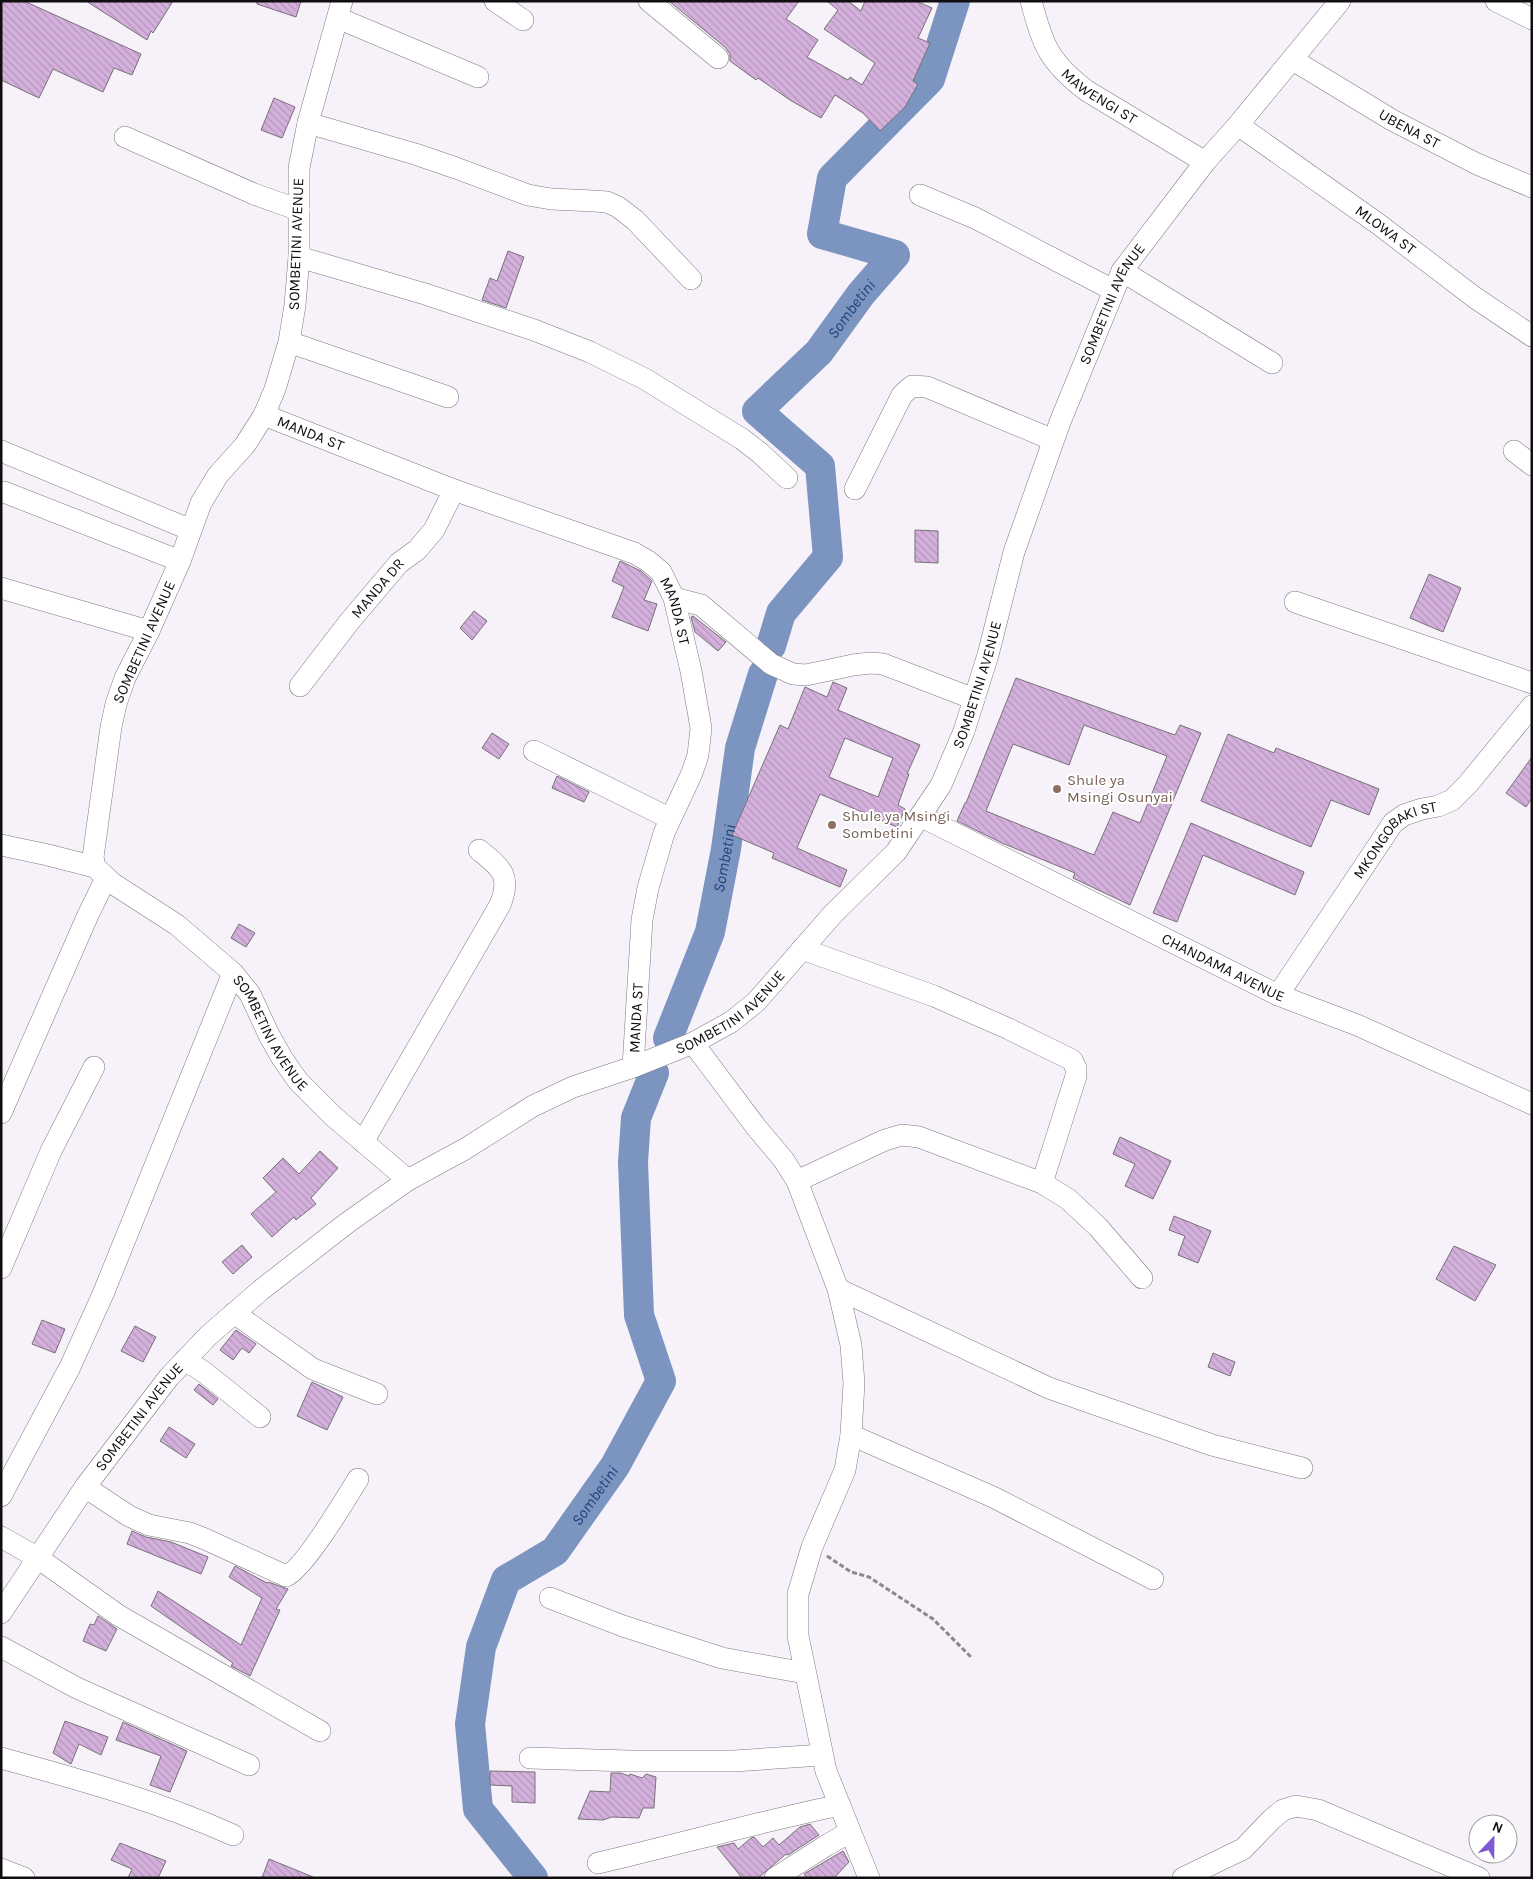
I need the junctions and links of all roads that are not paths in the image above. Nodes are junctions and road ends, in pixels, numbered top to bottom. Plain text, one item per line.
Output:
1 (495, 1) edge
2 (649, 1) edge
3 (1031, 1) edge
4 (1340, 1) edge
5 (1496, 1) edge
6 (340, 9) edge
7 (1532, 19) edge
8 (523, 20) dead end
9 (718, 58) dead end
10 (1293, 60) junction
11 (478, 77) dead end
12 (308, 123) junction
13 (1238, 125) junction
14 (125, 136) dead end
15 (1204, 162) junction
16 (1532, 187) edge
17 (920, 195) dead end
18 (298, 210) junction
19 (299, 257) junction
20 (691, 279) dead end
21 (1117, 280) junction
22 (1532, 336) edge
23 (288, 342) junction
24 (1272, 363) dead end
25 (448, 397) dead end
26 (264, 415) junction
27 (1053, 440) junction
28 (1, 451) edge
29 (1514, 451) dead end
30 (1532, 464) edge
31 (787, 478) dead end
32 (855, 489) dead end
33 (454, 490) junction
34 (4, 492) dead end
35 (191, 530) junction
36 (180, 561) junction
37 (1, 588) edge
38 (674, 598) junction
39 (1295, 602) dead end
40 (149, 631) junction
41 (1532, 683) edge
42 (300, 686) dead end
43 (974, 699) junction
44 (1532, 706) edge
45 (534, 751) dead end
46 (920, 816) junction
47 (670, 818) junction
48 (1, 845) edge
49 (479, 850) dead end
50 (100, 873) junction
51 (802, 949) junction
52 (233, 973) junction
53 (1278, 995) junction
54 (693, 1043) junction
55 (94, 1067) dead end
56 (633, 1067) junction
57 (1532, 1104) edge
58 (1, 1113) edge
59 (363, 1142) junction
60 (408, 1180) junction
61 (797, 1181) junction
62 (1042, 1183) junction
63 (1, 1268) edge
64 (1142, 1278) dead end
65 (838, 1289) junction
66 (234, 1313) junction
67 (185, 1360) junction
68 (377, 1394) dead end
69 (260, 1417) dead end
70 (851, 1435) junction
71 (1302, 1468) dead end
72 (358, 1478) dead end
73 (85, 1488) junction
74 (1, 1496) edge
75 (1, 1537) edge
76 (38, 1558) junction
77 (1153, 1579) dead end
78 (550, 1598) dead end
79 (1, 1613) edge
80 (1, 1647) edge
81 (805, 1673) junction
82 (320, 1731) dead end
83 (822, 1755) junction
84 (1, 1758) edge
85 (530, 1758) dead end
86 (249, 1765) dead end
87 (840, 1805) junction
88 (850, 1832) junction
89 (233, 1836) dead end
90 (598, 1863) dead end
91 (1, 1869) edge
92 (24, 1878) edge
93 (775, 1878) edge
94 (869, 1878) edge
95 (1183, 1878) edge
96 (1479, 1878) edge

1 - 8 street
2 - 9 street
3 - 15 street, MAWENGI ST
4 - 10 street, SOMBETINI AVENUE
5 - 7 street
6 - 11 street
6 - 12 street, SOMBETINI AVENUE
10 - 13 street, SOMBETINI AVENUE
10 - 16 street, UBENA ST
12 - 18 street, SOMBETINI AVENUE
12 - 20 street
13 - 15 street, SOMBETINI AVENUE
13 - 22 street, MLOWA ST
14 - 18 street
15 - 21 street, SOMBETINI AVENUE
17 - 21 street
18 - 19 street, SOMBETINI AVENUE
19 - 23 street, SOMBETINI AVENUE
19 - 31 street
21 - 24 street
21 - 27 street, SOMBETINI AVENUE
23 - 25 street
23 - 26 street, SOMBETINI AVENUE
26 - 33 street, MANDA ST
26 - 35 street, SOMBETINI AVENUE
27 - 32 street
27 - 43 street, SOMBETINI AVENUE
28 - 35 street
29 - 30 street
33 - 38 street, MANDA ST
33 - 42 street, MANDA DR
34 - 36 street
35 - 36 street, SOMBETINI AVENUE
36 - 40 street, SOMBETINI AVENUE
37 - 40 street
38 - 43 street
38 - 47 street, MANDA ST
39 - 41 street
40 - 50 street, SOMBETINI AVENUE
43 - 46 street, SOMBETINI AVENUE
44 - 53 street, MKONGOBAKI ST
45 - 47 street
46 - 51 street, SOMBETINI AVENUE
46 - 53 street, CHANDAMA AVENUE
47 - 56 street, MANDA ST
48 - 50 street
49 - 59 street
50 - 52 street, SOMBETINI AVENUE
50 - 58 street
51 - 54 street, SOMBETINI AVENUE
51 - 62 street
52 - 59 street, SOMBETINI AVENUE
52 - 74 street
53 - 57 street, CHANDAMA AVENUE
54 - 56 street, SOMBETINI AVENUE
54 - 61 street
55 - 63 street
56 - 60 street, SOMBETINI AVENUE
59 - 60 street, SOMBETINI AVENUE
60 - 66 street, SOMBETINI AVENUE
61 - 62 street
61 - 65 street
62 - 64 street
65 - 70 street
65 - 71 street
66 - 67 street, SOMBETINI AVENUE
66 - 68 street
67 - 69 street
67 - 73 street, SOMBETINI AVENUE
70 - 77 street
70 - 81 street
72 - 73 street
73 - 76 street, SOMBETINI AVENUE
75 - 76 street
76 - 79 street, SOMBETINI AVENUE
76 - 82 street
78 - 81 street
80 - 86 street
81 - 83 street
83 - 85 street
83 - 87 street
84 - 89 street
87 - 88 street
87 - 90 street
88 - 93 street
88 - 94 street
91 - 92 street
95 - 96 street

